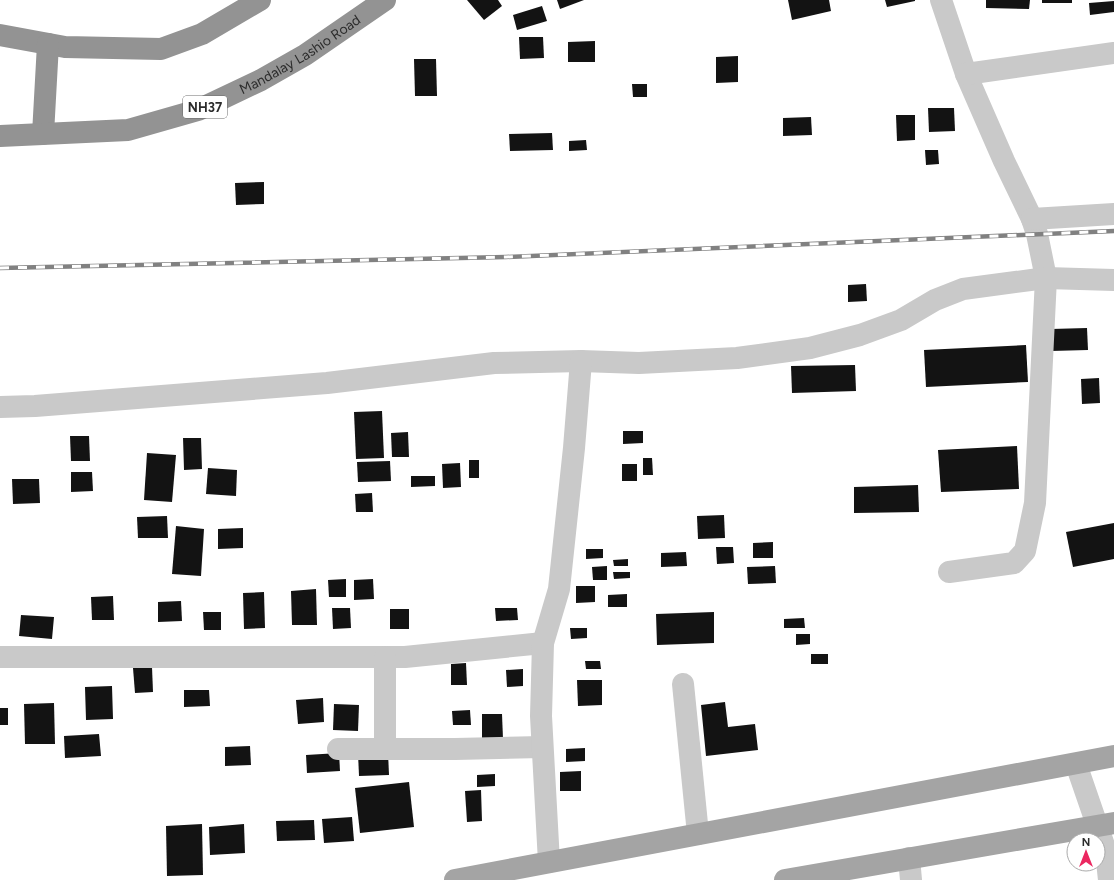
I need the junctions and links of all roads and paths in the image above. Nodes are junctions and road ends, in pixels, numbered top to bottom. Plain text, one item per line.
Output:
1 (260, 0) edge
2 (384, 0) edge
3 (942, 0) edge
4 (0, 35) edge
5 (48, 44) junction
6 (1114, 53) edge
7 (966, 74) junction
8 (43, 134) junction
9 (0, 136) edge
10 (1114, 214) edge
11 (1032, 220) junction
12 (1046, 278) junction
13 (1113, 282) edge
14 (581, 361) junction
15 (0, 408) edge
16 (949, 572) dead end
17 (543, 643) junction
18 (0, 657) edge
19 (385, 657) junction
20 (683, 684) dead end
21 (542, 747) junction
22 (338, 748) dead end
23 (385, 749) junction
24 (1114, 756) edge
25 (1076, 764) junction
26 (1105, 824) edge
27 (698, 834) junction
28 (909, 858) junction
29 (549, 862) junction
30 (455, 880) edge
31 (786, 880) edge
32 (911, 880) edge
33 (1109, 880) edge

1 - 5 highway
2 - 8 highway, Mandalay Lashio Road / NH37
3 - 7 street
4 - 5 highway
5 - 8 highway
6 - 7 street
7 - 11 street
8 - 9 highway, Mandalay Lashio Road / NH37
10 - 11 street
11 - 12 street
12 - 13 street
12 - 14 street
12 - 16 street
14 - 15 street
14 - 17 street
17 - 19 street
17 - 21 street
18 - 19 street
19 - 23 street
20 - 27 street
21 - 23 street
21 - 29 street
22 - 23 street
24 - 25 main road
25 - 26 street
25 - 27 main road
26 - 28 main road
26 - 33 street
27 - 29 main road
28 - 31 main road
28 - 32 street
29 - 30 main road

